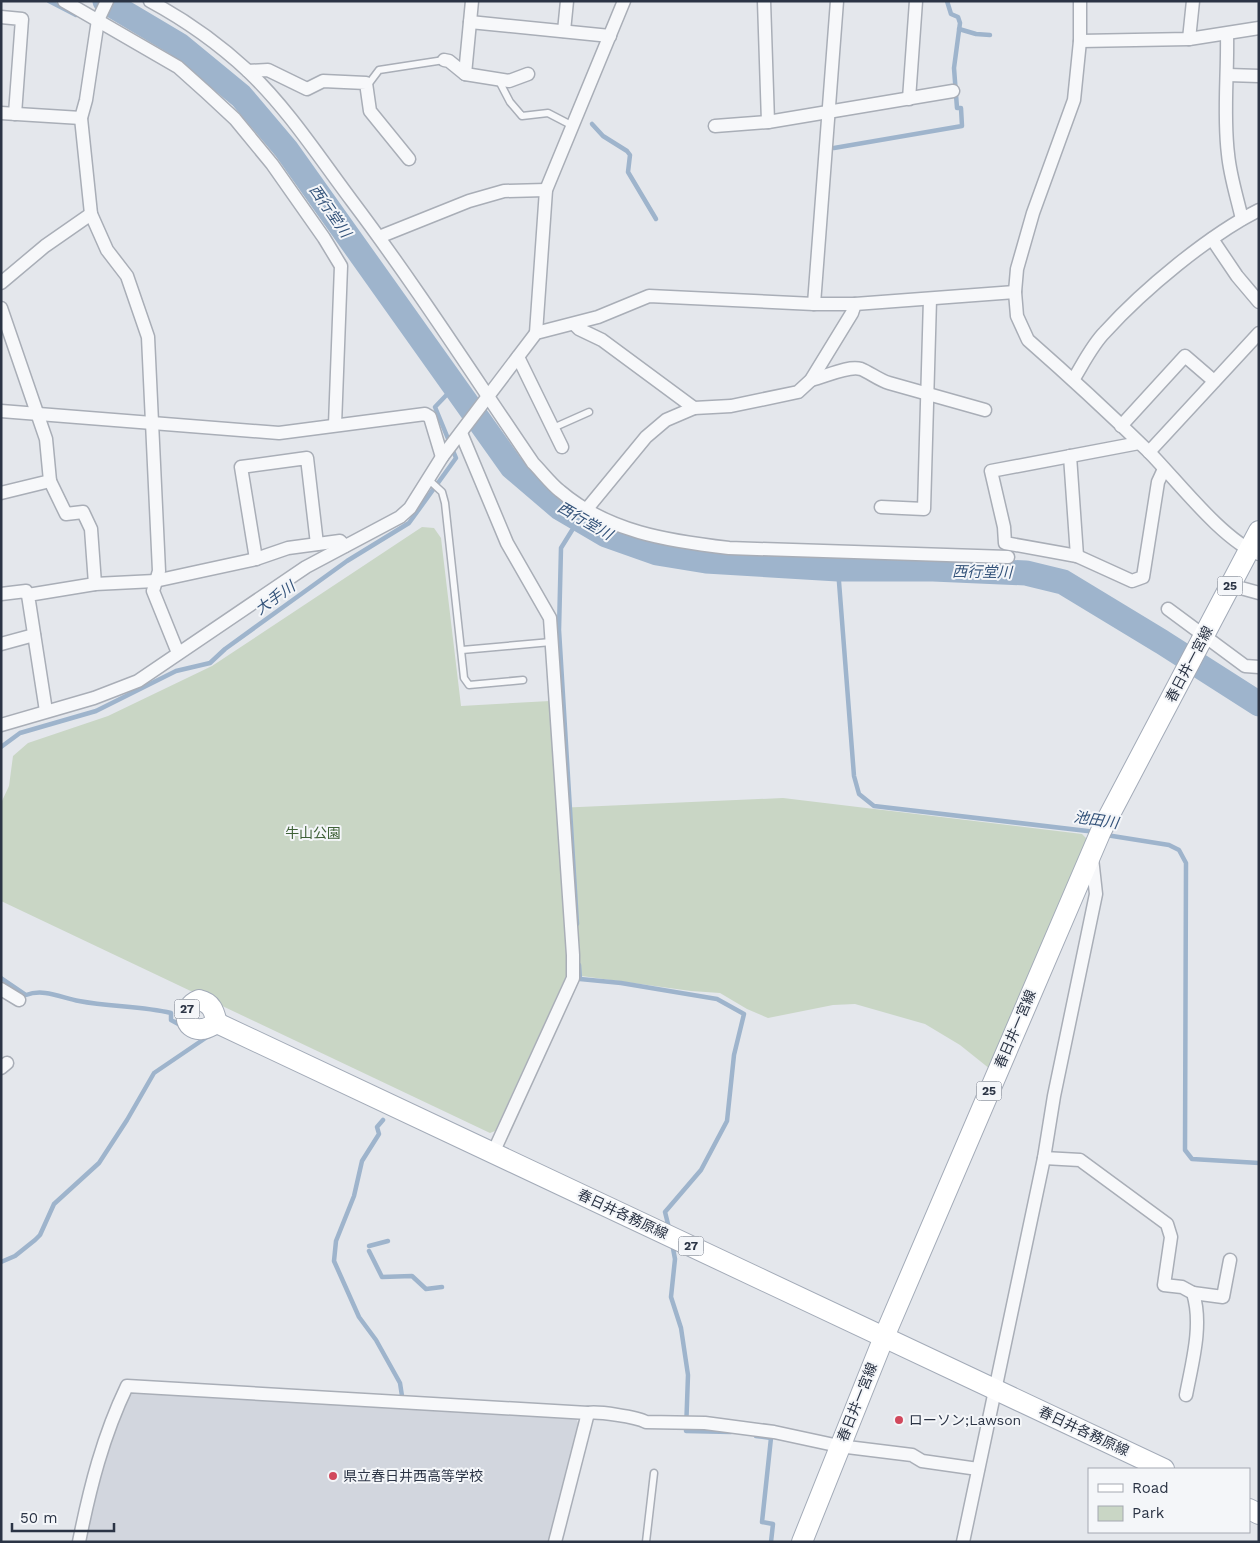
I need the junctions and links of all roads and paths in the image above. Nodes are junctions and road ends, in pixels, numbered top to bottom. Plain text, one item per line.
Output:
1 (64, 1) edge
2 (107, 1) edge
3 (150, 1) edge
4 (472, 1) edge
5 (567, 1) edge
6 (624, 1) edge
7 (764, 1) edge
8 (838, 1) edge
9 (916, 1) edge
10 (1080, 1) edge
11 (1193, 1) edge
12 (1, 17) edge
13 (98, 19) junction
14 (470, 22) junction
15 (1259, 28) edge
16 (564, 31) junction
17 (1227, 34) junction
18 (610, 36) junction
19 (1190, 38) junction
20 (1080, 41) junction
21 (444, 60) joint
22 (248, 72) junction
23 (465, 74) junction
24 (528, 74) dead end
25 (1228, 75) junction
26 (1259, 76) edge
27 (498, 80) junction
28 (366, 83) junction
29 (953, 91) dead end
30 (909, 99) junction
31 (1, 112) edge
32 (829, 112) junction
33 (15, 114) junction
34 (81, 118) junction
35 (768, 122) junction
36 (573, 126) junction
37 (715, 126) dead end
38 (409, 159) dead end
39 (546, 190) junction
40 (1259, 210) edge
41 (91, 214) junction
42 (1242, 219) junction
43 (379, 237) junction
44 (1212, 239) junction
45 (1, 283) edge
46 (1015, 292) junction
47 (930, 299) junction
48 (1259, 302) edge
49 (814, 304) junction
50 (855, 304) junction
51 (1, 308) edge
52 (574, 324) junction
53 (536, 333) junction
54 (1259, 333) edge
55 (518, 357) junction
56 (811, 380) junction
57 (1073, 380) junction
58 (1214, 381) junction
59 (927, 395) junction
60 (487, 396) junction
61 (694, 408) junction
62 (985, 410) dead end
63 (1, 411) edge
64 (590, 412) dead end
65 (37, 414) junction
66 (153, 422) junction
67 (335, 425) junction
68 (1121, 426) junction
69 (553, 428) junction
70 (461, 433) junction
71 (1139, 443) junction
72 (562, 447) dead end
73 (1149, 452) junction
74 (1070, 456) junction
75 (442, 458) junction
76 (1164, 469) junction
77 (429, 480) junction
78 (50, 481) junction
79 (1, 493) edge
80 (881, 507) dead end
81 (586, 510) junction
82 (1259, 531) edge
83 (317, 544) junction
84 (345, 546) junction
85 (1254, 552) edge
86 (1077, 556) junction
87 (1008, 557) dead end
88 (256, 559) junction
89 (155, 581) junction
90 (95, 584) junction
91 (1230, 585) junction
92 (1259, 593) edge
93 (1, 594) edge
94 (28, 595) junction
95 (1168, 609) dead end
96 (34, 635) junction
97 (1203, 638) junction
98 (551, 642) junction
99 (1, 644) edge
100 (462, 650) junction
101 (178, 653) junction
102 (1259, 667) edge
103 (523, 680) dead end
104 (46, 711) junction
105 (1, 725) edge
106 (1095, 843) junction
107 (1, 989) edge
108 (18, 1000) dead end
109 (217, 1023) dead end
110 (493, 1153) junction
111 (1044, 1158) junction
112 (1230, 1260) dead end
113 (1193, 1293) junction
114 (884, 1337) junction
115 (994, 1388) junction
116 (1186, 1395) dead end
117 (588, 1413) junction
118 (839, 1446) junction
119 (1162, 1468) edge
120 (978, 1469) junction
121 (654, 1473) dead end
122 (79, 1542) edge
123 (555, 1542) edge
124 (646, 1542) edge
125 (802, 1542) edge
126 (963, 1542) edge

1 - 13 street
2 - 13 street
3 - 22 street
4 - 14 street
5 - 16 street
6 - 18 street
7 - 35 street
8 - 32 street
9 - 30 street
10 - 20 street
11 - 19 street
12 - 33 street
13 - 34 street
13 - 67 street
14 - 16 street
14 - 23 street
15 - 17 street
16 - 18 street
17 - 19 street
17 - 25 street
18 - 36 street
19 - 20 street
20 - 46 street
21 - 23 street
21 - 28 lane
22 - 28 street
22 - 43 street
23 - 27 street
24 - 27 street
25 - 26 street
25 - 42 street
27 - 36 lane
28 - 38 street
29 - 30 street
30 - 32 street
31 - 33 street
32 - 35 street
32 - 49 street
33 - 34 street
34 - 41 street
35 - 37 street
36 - 39 street
39 - 43 street
39 - 53 street
40 - 42 street
41 - 45 street
41 - 66 street
42 - 44 street
43 - 60 street
44 - 48 street
44 - 57 street
46 - 47 street
46 - 57 street
47 - 50 street
47 - 59 street
49 - 50 street
49 - 52 street
50 - 56 street
51 - 65 street
52 - 53 street
52 - 61 street
53 - 55 street
54 - 58 street
55 - 60 street
55 - 69 street
56 - 59 street
56 - 61 street
57 - 68 street
58 - 68 street
58 - 73 street
59 - 62 street
59 - 80 street
60 - 70 street
60 - 81 street
61 - 81 street
63 - 65 street
64 - 69 lane
65 - 66 street
65 - 78 street
66 - 67 street
66 - 89 street
67 - 75 street
68 - 71 street
69 - 72 street
70 - 75 street
70 - 98 street
71 - 73 street
71 - 74 street
73 - 76 street
74 - 86 street
74 - 86 street
75 - 77 street
76 - 85 street
76 - 86 street
77 - 84 street
77 - 100 lane
78 - 79 street
78 - 90 street
81 - 87 street
82 - 85 main road, 春日井一宮線 / 25
83 - 84 street
83 - 88 street
83 - 88 street
84 - 101 street
85 - 91 main road, 春日井一宮線 / 25
88 - 89 street
89 - 90 street
89 - 101 street
90 - 94 street
91 - 92 street
91 - 97 main road, 春日井一宮線 / 25
93 - 94 street
94 - 96 street
95 - 97 street
96 - 99 street
96 - 104 street
97 - 102 street
97 - 106 main road, 春日井一宮線 / 25
98 - 100 lane
98 - 110 street
100 - 103 lane
101 - 104 street
104 - 105 street
106 - 111 street
106 - 114 main road, 春日井一宮線 / 25
107 - 108 street
109 - 110 main road, 春日井各務原線 / 27
110 - 114 main road, 春日井各務原線 / 27
111 - 113 street
111 - 115 street
112 - 113 street
113 - 116 street
114 - 115 main road, 春日井各務原線 / 27
114 - 118 main road, 春日井一宮線 / 25
115 - 119 main road, 春日井各務原線 / 27
115 - 120 street
117 - 118 street
117 - 122 street
117 - 123 street
118 - 120 street
118 - 125 main road, 春日井一宮線 / 25
120 - 126 street
121 - 124 lane

